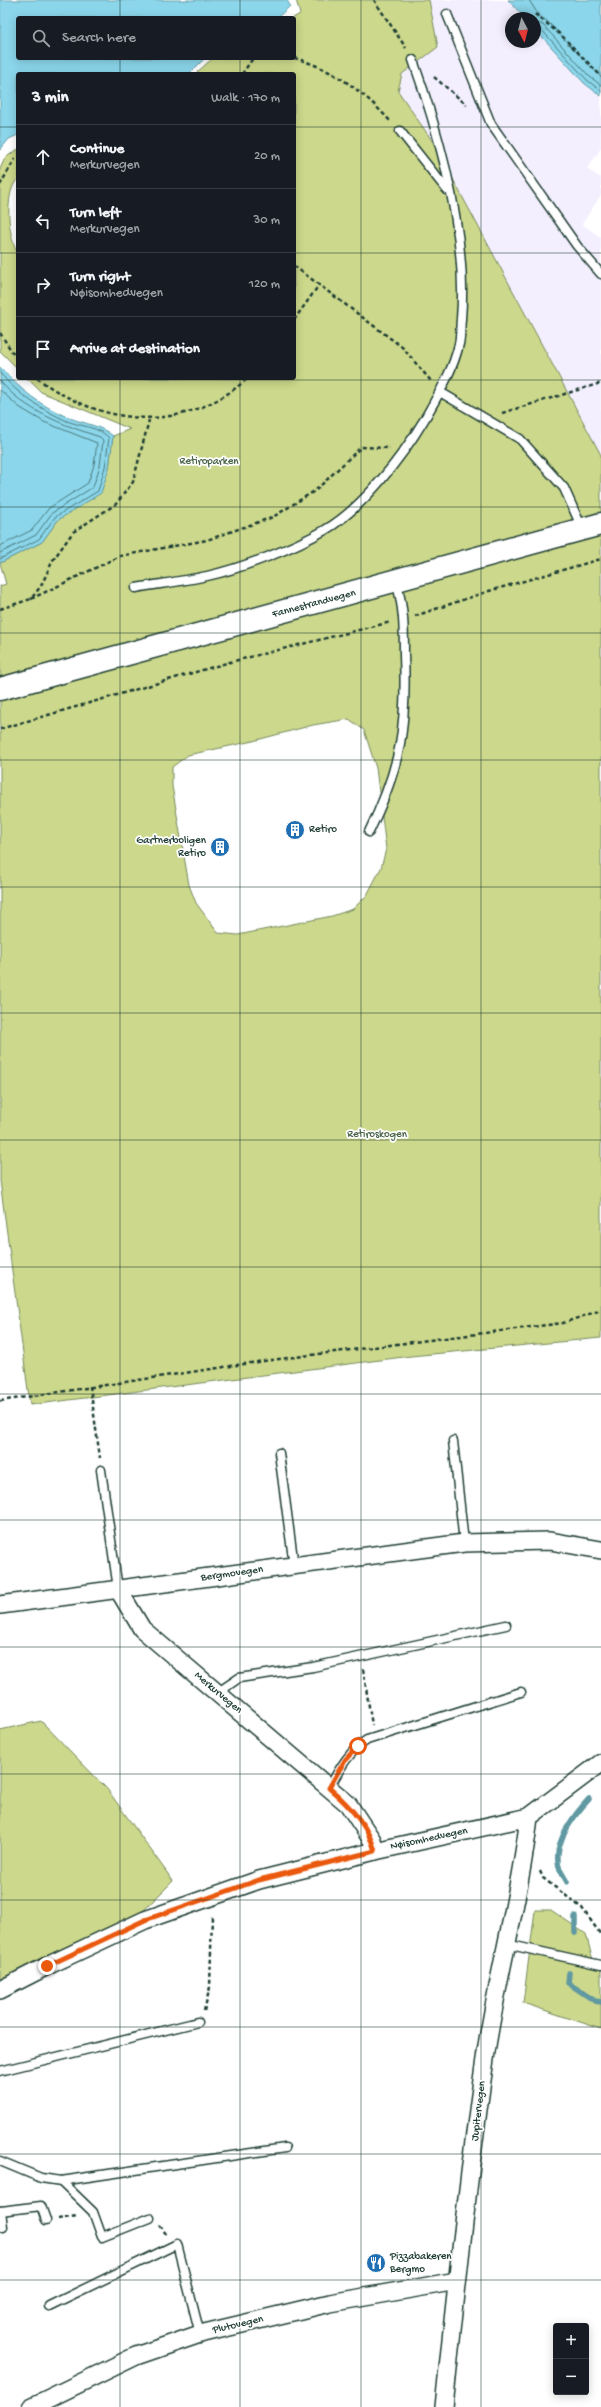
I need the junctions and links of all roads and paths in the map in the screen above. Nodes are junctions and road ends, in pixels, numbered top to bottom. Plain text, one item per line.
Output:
1 (447, 14) dead end
2 (541, 19) edge
3 (296, 59) edge
4 (252, 60) edge
5 (414, 60) dead end
6 (243, 72) edge
7 (601, 76) edge
8 (400, 132) joint
9 (16, 159) dead end
10 (0, 185) edge
11 (450, 192) junction
12 (296, 268) edge
13 (601, 274) edge
14 (319, 285) junction
15 (296, 317) edge
16 (0, 333) edge
17 (16, 358) edge
18 (40, 380) edge
19 (246, 380) edge
20 (601, 383) edge
21 (440, 392) junction
22 (485, 418) junction
23 (149, 420) junction
24 (408, 448) junction
25 (592, 526) edge
26 (601, 559) edge
27 (396, 581) junction
28 (136, 588) dead end
29 (31, 599) junction
30 (0, 609) edge
31 (403, 619) junction
32 (26, 684) junction
33 (0, 689) edge
34 (0, 693) edge
35 (0, 729) edge
36 (369, 832) dead end
37 (601, 1310) edge
38 (90, 1386) junction
39 (0, 1401) edge
40 (453, 1441) dead end
41 (279, 1453) dead end
42 (101, 1470) joint
43 (464, 1543) junction
44 (601, 1550) edge
45 (294, 1566) junction
46 (118, 1589) junction
47 (0, 1605) edge
48 (506, 1625) dead end
49 (359, 1657) junction
50 (521, 1692) dead end
51 (217, 1693) junction
52 (374, 1738) junction
53 (601, 1763) edge
54 (329, 1788) junction
55 (529, 1817) junction
56 (375, 1851) junction
57 (538, 1866) dead end
58 (213, 1907) dead end
59 (601, 1935) edge
60 (506, 1944) junction
61 (601, 1965) edge
62 (0, 1990) edge
63 (198, 2022) joint
64 (0, 2071) edge
65 (285, 2148) dead end
66 (0, 2162) edge
67 (61, 2181) junction
68 (0, 2211) edge
69 (150, 2218) joint
70 (46, 2220) dead end
71 (3, 2227) dead end
72 (172, 2247) junction
73 (457, 2281) junction
74 (49, 2306) dead end
75 (200, 2334) junction
76 (48, 2403) edge
77 (31, 2407) edge
78 (444, 2407) edge

1 - 13 lane
2 - 7 path
3 - 8 path
4 - 6 path
5 - 11 lane
8 - 11 lane
9 - 10 path
11 - 21 lane
12 - 14 path
14 - 15 path
14 - 21 path
16 - 17 path
18 - 23 path
19 - 23 path
20 - 22 path
21 - 22 lane
21 - 24 lane
22 - 25 lane
23 - 29 path
24 - 28 lane
24 - 29 path
25 - 27 highway, Fannestrandvegen
26 - 31 path
27 - 31 lane
27 - 32 highway, Fannestrandvegen
29 - 30 path
31 - 35 path
31 - 36 lane
32 - 33 highway, Fannestrandvegen
32 - 34 highway, Fannestrandvegen
37 - 38 path
38 - 39 path
38 - 42 path
40 - 43 lane
41 - 45 lane
42 - 46 lane
43 - 44 street, Bergmovegen
43 - 45 street, Bergmovegen
45 - 46 street, Bergmovegen
46 - 47 street, Bergmovegen
46 - 51 street, Merkurvegen
48 - 49 lane
49 - 51 lane
49 - 52 path
50 - 52 lane
51 - 54 street, Merkurvegen
52 - 54 lane
53 - 55 street, Nøisomhedvegen
54 - 56 street, Merkurvegen
55 - 56 street, Nøisomhedvegen
55 - 60 street, Jupitervegen
56 - 62 street, Nøisomhedvegen
57 - 59 path
58 - 63 path
60 - 61 lane
60 - 73 street, Jupitervegen
63 - 64 lane
65 - 67 lane
66 - 67 lane
67 - 69 lane
68 - 70 lane
68 - 71 lane
69 - 72 path
72 - 74 lane
72 - 75 lane
73 - 75 street, Plutovegen
73 - 78 street, Jupitervegen
75 - 76 street, Plutovegen
76 - 77 street, Plutovegen

